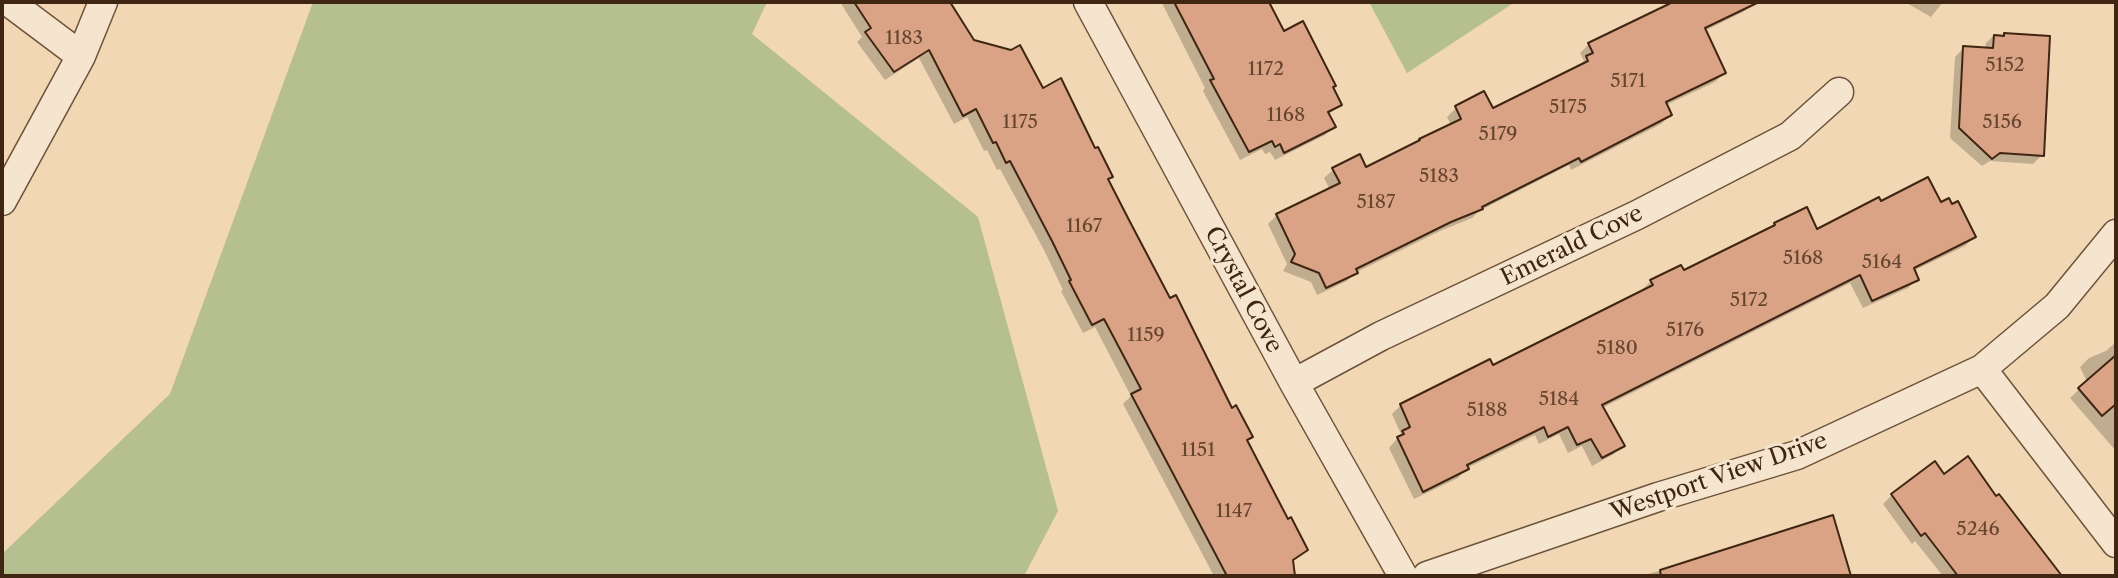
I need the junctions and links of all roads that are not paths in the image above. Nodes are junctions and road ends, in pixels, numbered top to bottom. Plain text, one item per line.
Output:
1 (9, 2) edge
2 (103, 2) edge
3 (1088, 2) edge
4 (81, 56) junction
5 (1839, 92) dead end
6 (2, 201) edge
7 (2116, 234) edge
8 (1982, 369) junction
9 (1294, 383) junction
10 (2116, 542) edge
11 (1403, 576) edge
12 (1427, 576) edge

1 - 4 street
2 - 4 street
3 - 9 street, Crystal Cove
4 - 6 street
5 - 9 street, Emerald Cove
7 - 8 street, Westport View Drive
8 - 10 street
8 - 12 street, Westport View Drive
9 - 11 street, Crystal Cove

